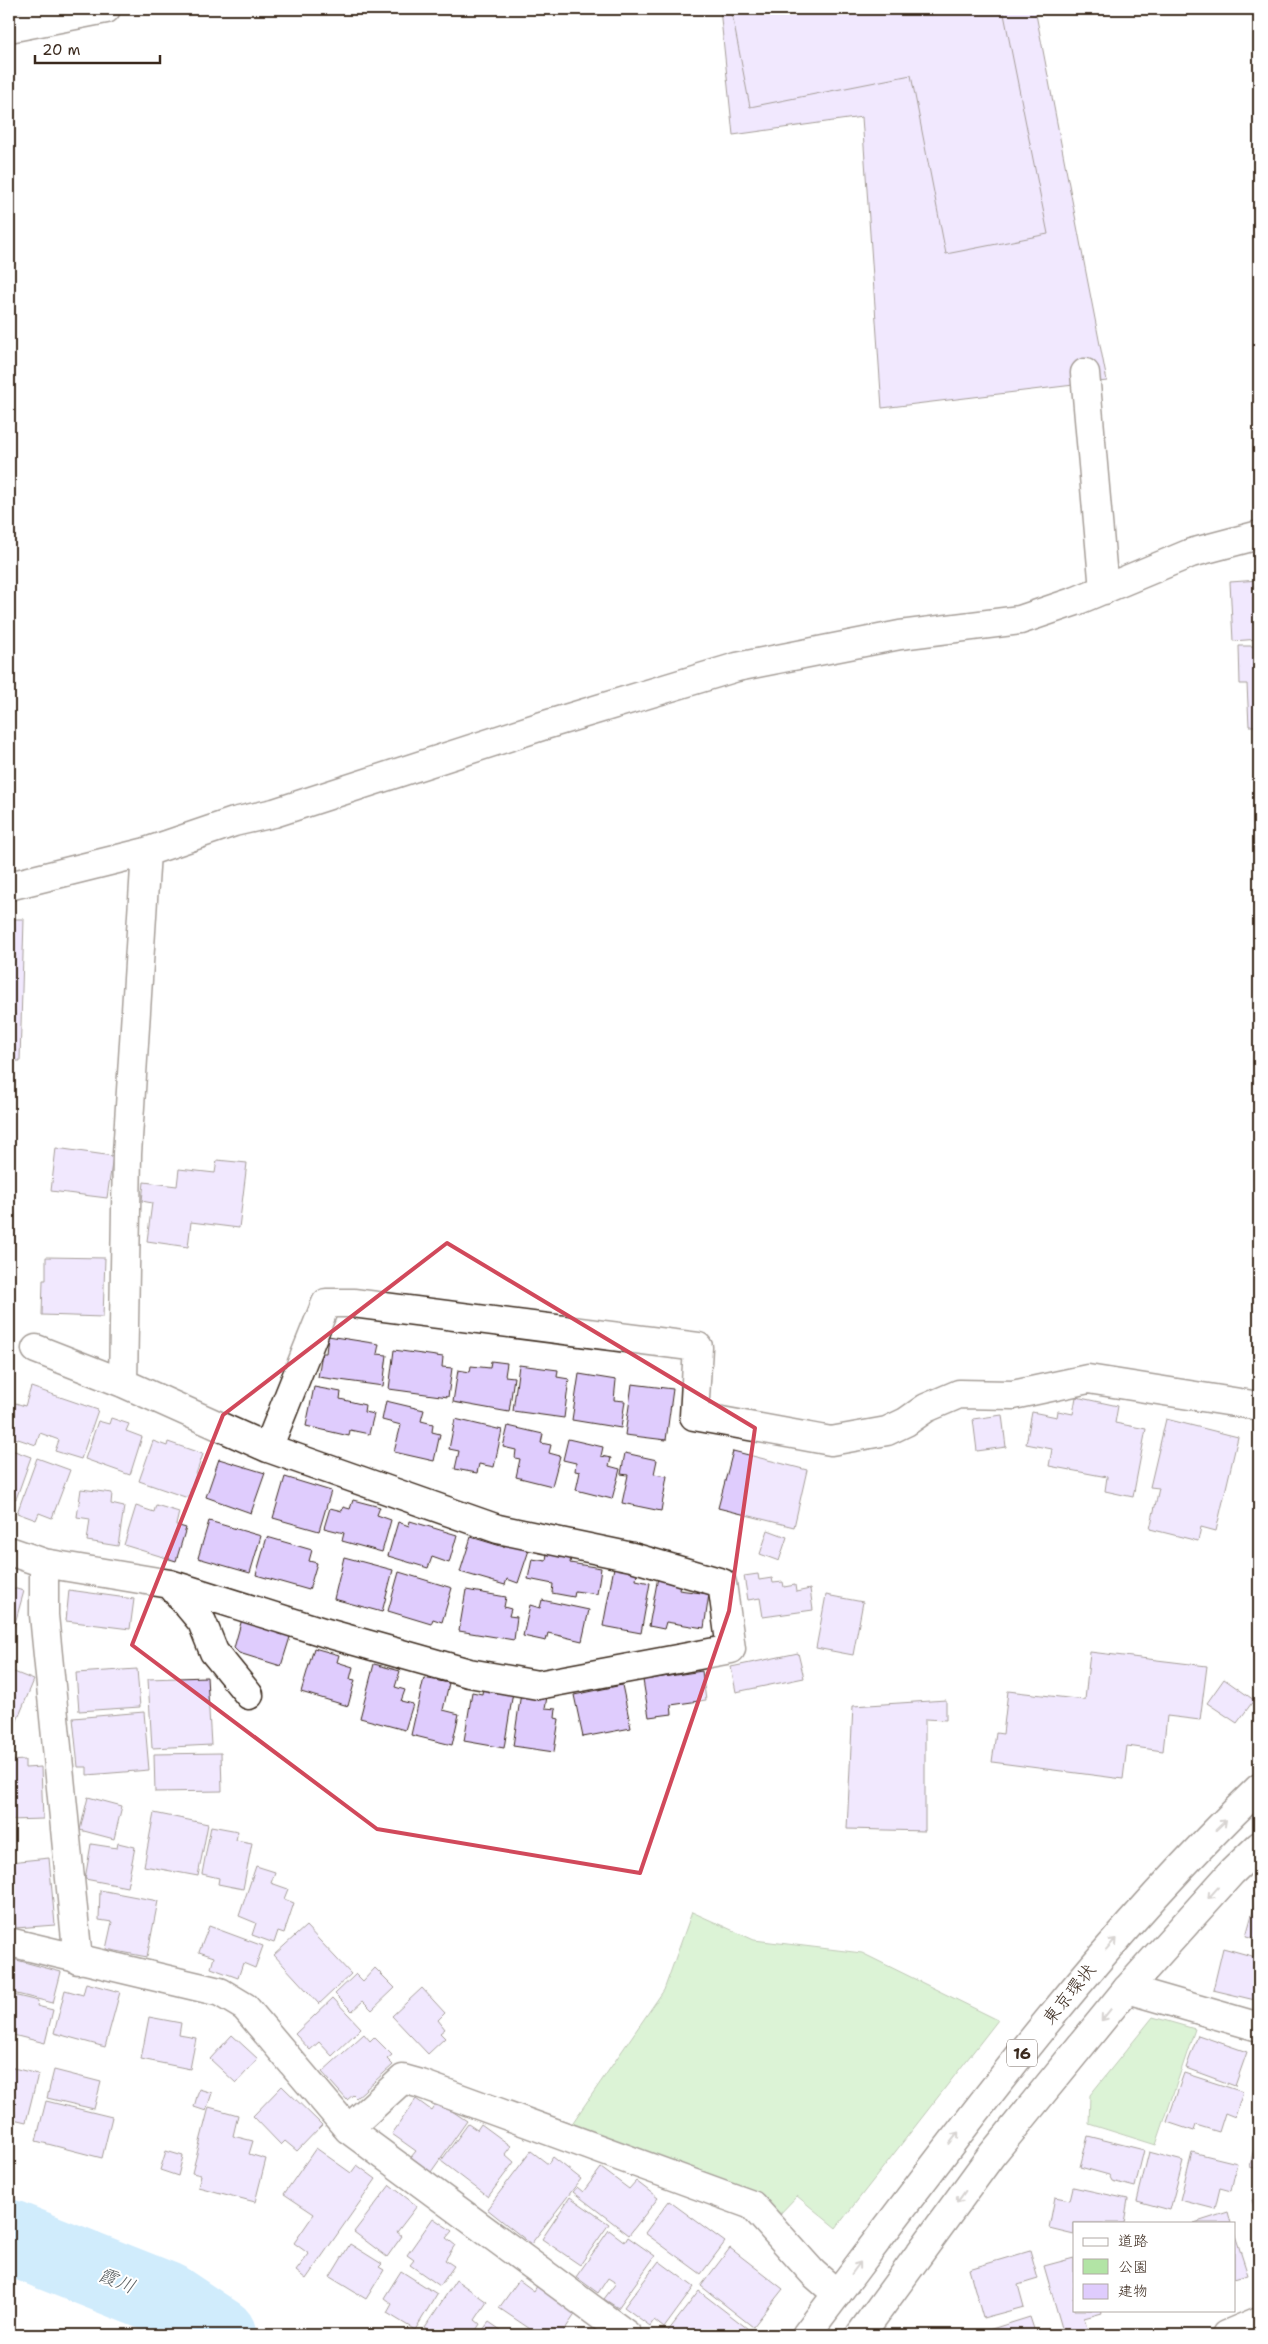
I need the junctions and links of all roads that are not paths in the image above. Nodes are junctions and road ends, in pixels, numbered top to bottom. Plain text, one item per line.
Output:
1 (106, 9) edge
2 (9, 28) edge
3 (1085, 373) dead end
4 (1259, 535) edge
5 (1104, 590) junction
6 (146, 852) junction
7 (9, 886) edge
8 (36, 1349) dead end
9 (123, 1383) junction
10 (1259, 1406) edge
11 (268, 1448) junction
12 (9, 1551) edge
13 (44, 1563) junction
14 (170, 1584) junction
15 (249, 1695) dead end
16 (1259, 1788) edge
17 (1259, 1846) edge
18 (9, 1942) edge
19 (78, 1960) junction
20 (1126, 1989) junction
21 (1259, 2027) edge
22 (348, 2129) junction
23 (837, 2294) junction
24 (1259, 2321) edge
25 (627, 2335) edge
26 (806, 2335) edge
27 (860, 2335) edge
28 (1226, 2335) edge

1 - 2 main road
3 - 5 main road
4 - 5 main road
5 - 6 main road
6 - 7 main road
6 - 9 main road
8 - 9 main road
9 - 11 main road
10 - 11 main road
11 - 14 main road
12 - 13 main road
13 - 14 main road
13 - 19 main road
14 - 15 main road
23 -> 16 main road, 東京環状 / 16
17 -> 20 main road, 16
18 - 19 main road
19 - 22 main road
20 - 21 main road
20 -> 27 main road, 16
22 - 23 main road
22 - 25 main road
23 - 26 main road, 東京環状 / 16
24 - 28 main road

